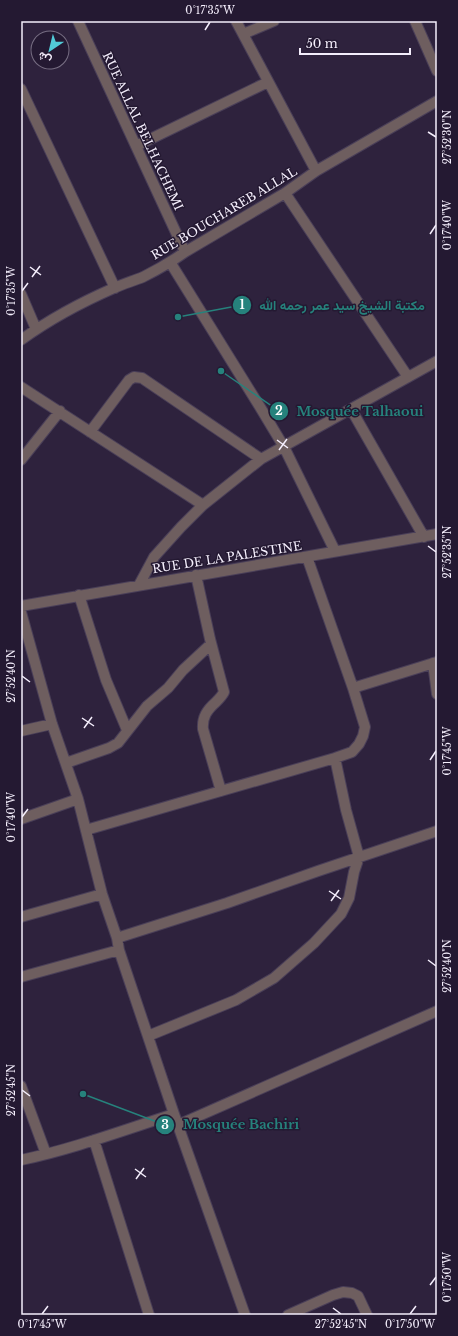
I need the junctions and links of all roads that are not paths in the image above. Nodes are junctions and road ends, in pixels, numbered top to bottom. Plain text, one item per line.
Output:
1 (78, 21) edge
2 (236, 21) edge
3 (274, 21) edge
4 (415, 21) edge
5 (243, 34) junction
6 (437, 71) edge
7 (268, 82) junction
8 (21, 89) edge
9 (437, 101) edge
10 (136, 146) junction
11 (316, 171) junction
12 (285, 193) junction
13 (185, 252) junction
14 (170, 262) junction
15 (115, 288) junction
16 (21, 294) edge
17 (36, 329) junction
18 (21, 340) edge
19 (437, 361) edge
20 (408, 377) junction
21 (21, 387) edge
22 (351, 409) junction
23 (60, 411) junction
24 (90, 432) junction
25 (284, 447) junction
26 (262, 459) junction
27 (21, 460) edge
28 (203, 505) junction
29 (437, 534) edge
30 (424, 537) junction
31 (335, 551) junction
32 (307, 557) junction
33 (196, 575) junction
34 (139, 585) junction
35 (79, 595) junction
36 (21, 606) edge
37 (21, 612) edge
38 (211, 644) junction
39 (435, 662) edge
40 (353, 688) junction
41 (437, 694) edge
42 (52, 724) junction
43 (127, 730) junction
44 (21, 731) edge
45 (334, 758) junction
46 (66, 763) junction
47 (220, 791) junction
48 (78, 799) junction
49 (21, 818) edge
50 (86, 830) junction
51 (437, 831) edge
52 (359, 857) junction
53 (102, 894) junction
54 (21, 916) edge
55 (117, 938) junction
56 (119, 950) junction
57 (21, 977) edge
58 (437, 1011) edge
59 (148, 1036) junction
60 (21, 1086) edge
61 (174, 1114) junction
62 (178, 1125) junction
63 (94, 1140) junction
64 (46, 1154) junction
65 (21, 1160) edge
66 (150, 1315) edge
67 (245, 1315) edge
68 (288, 1315) edge
69 (368, 1315) edge

1 - 10 street, RUE ALLAL BELHACHEMI
2 - 5 street
3 - 5 street
4 - 6 street
5 - 7 street
7 - 10 street
7 - 11 street
8 - 15 street
9 - 11 street, RUE BOUCHAREB ALLAL
10 - 13 street, RUE ALLAL BELHACHEMI
11 - 12 street, RUE BOUCHAREB ALLAL
12 - 13 street, RUE BOUCHAREB ALLAL
12 - 20 street
13 - 14 street, RUE BOUCHAREB ALLAL
14 - 15 street, RUE BOUCHAREB ALLAL
14 - 25 street
15 - 17 street, RUE BOUCHAREB ALLAL
16 - 17 street
17 - 18 street, RUE BOUCHAREB ALLAL
19 - 20 street
20 - 22 street
21 - 23 street
22 - 25 street
22 - 30 street
23 - 24 street
23 - 27 street
24 - 26 street
24 - 28 street
25 - 26 street
25 - 31 street
26 - 28 street
28 - 34 street
29 - 30 street, RUE DE LA PALESTINE
30 - 31 street, RUE DE LA PALESTINE
31 - 32 street, RUE DE LA PALESTINE
32 - 33 street, RUE DE LA PALESTINE
32 - 40 street
33 - 34 street, RUE DE LA PALESTINE
33 - 38 street
34 - 35 street, RUE DE LA PALESTINE
35 - 36 street, RUE DE LA PALESTINE
35 - 43 street
37 - 42 street
38 - 43 street
38 - 47 street
39 - 40 street
39 - 41 street
40 - 45 street
42 - 44 street
42 - 46 street
43 - 46 street
45 - 47 street
45 - 52 street
46 - 48 street
47 - 50 street
48 - 49 street
48 - 50 street
50 - 53 street
51 - 52 street
52 - 55 street
52 - 59 street
53 - 54 street
53 - 55 street
55 - 56 street
56 - 57 street
56 - 59 street
58 - 62 street
59 - 61 street
60 - 64 street
61 - 62 street
61 - 63 street
62 - 67 street
63 - 64 street
63 - 66 street
64 - 65 street
68 - 69 street

